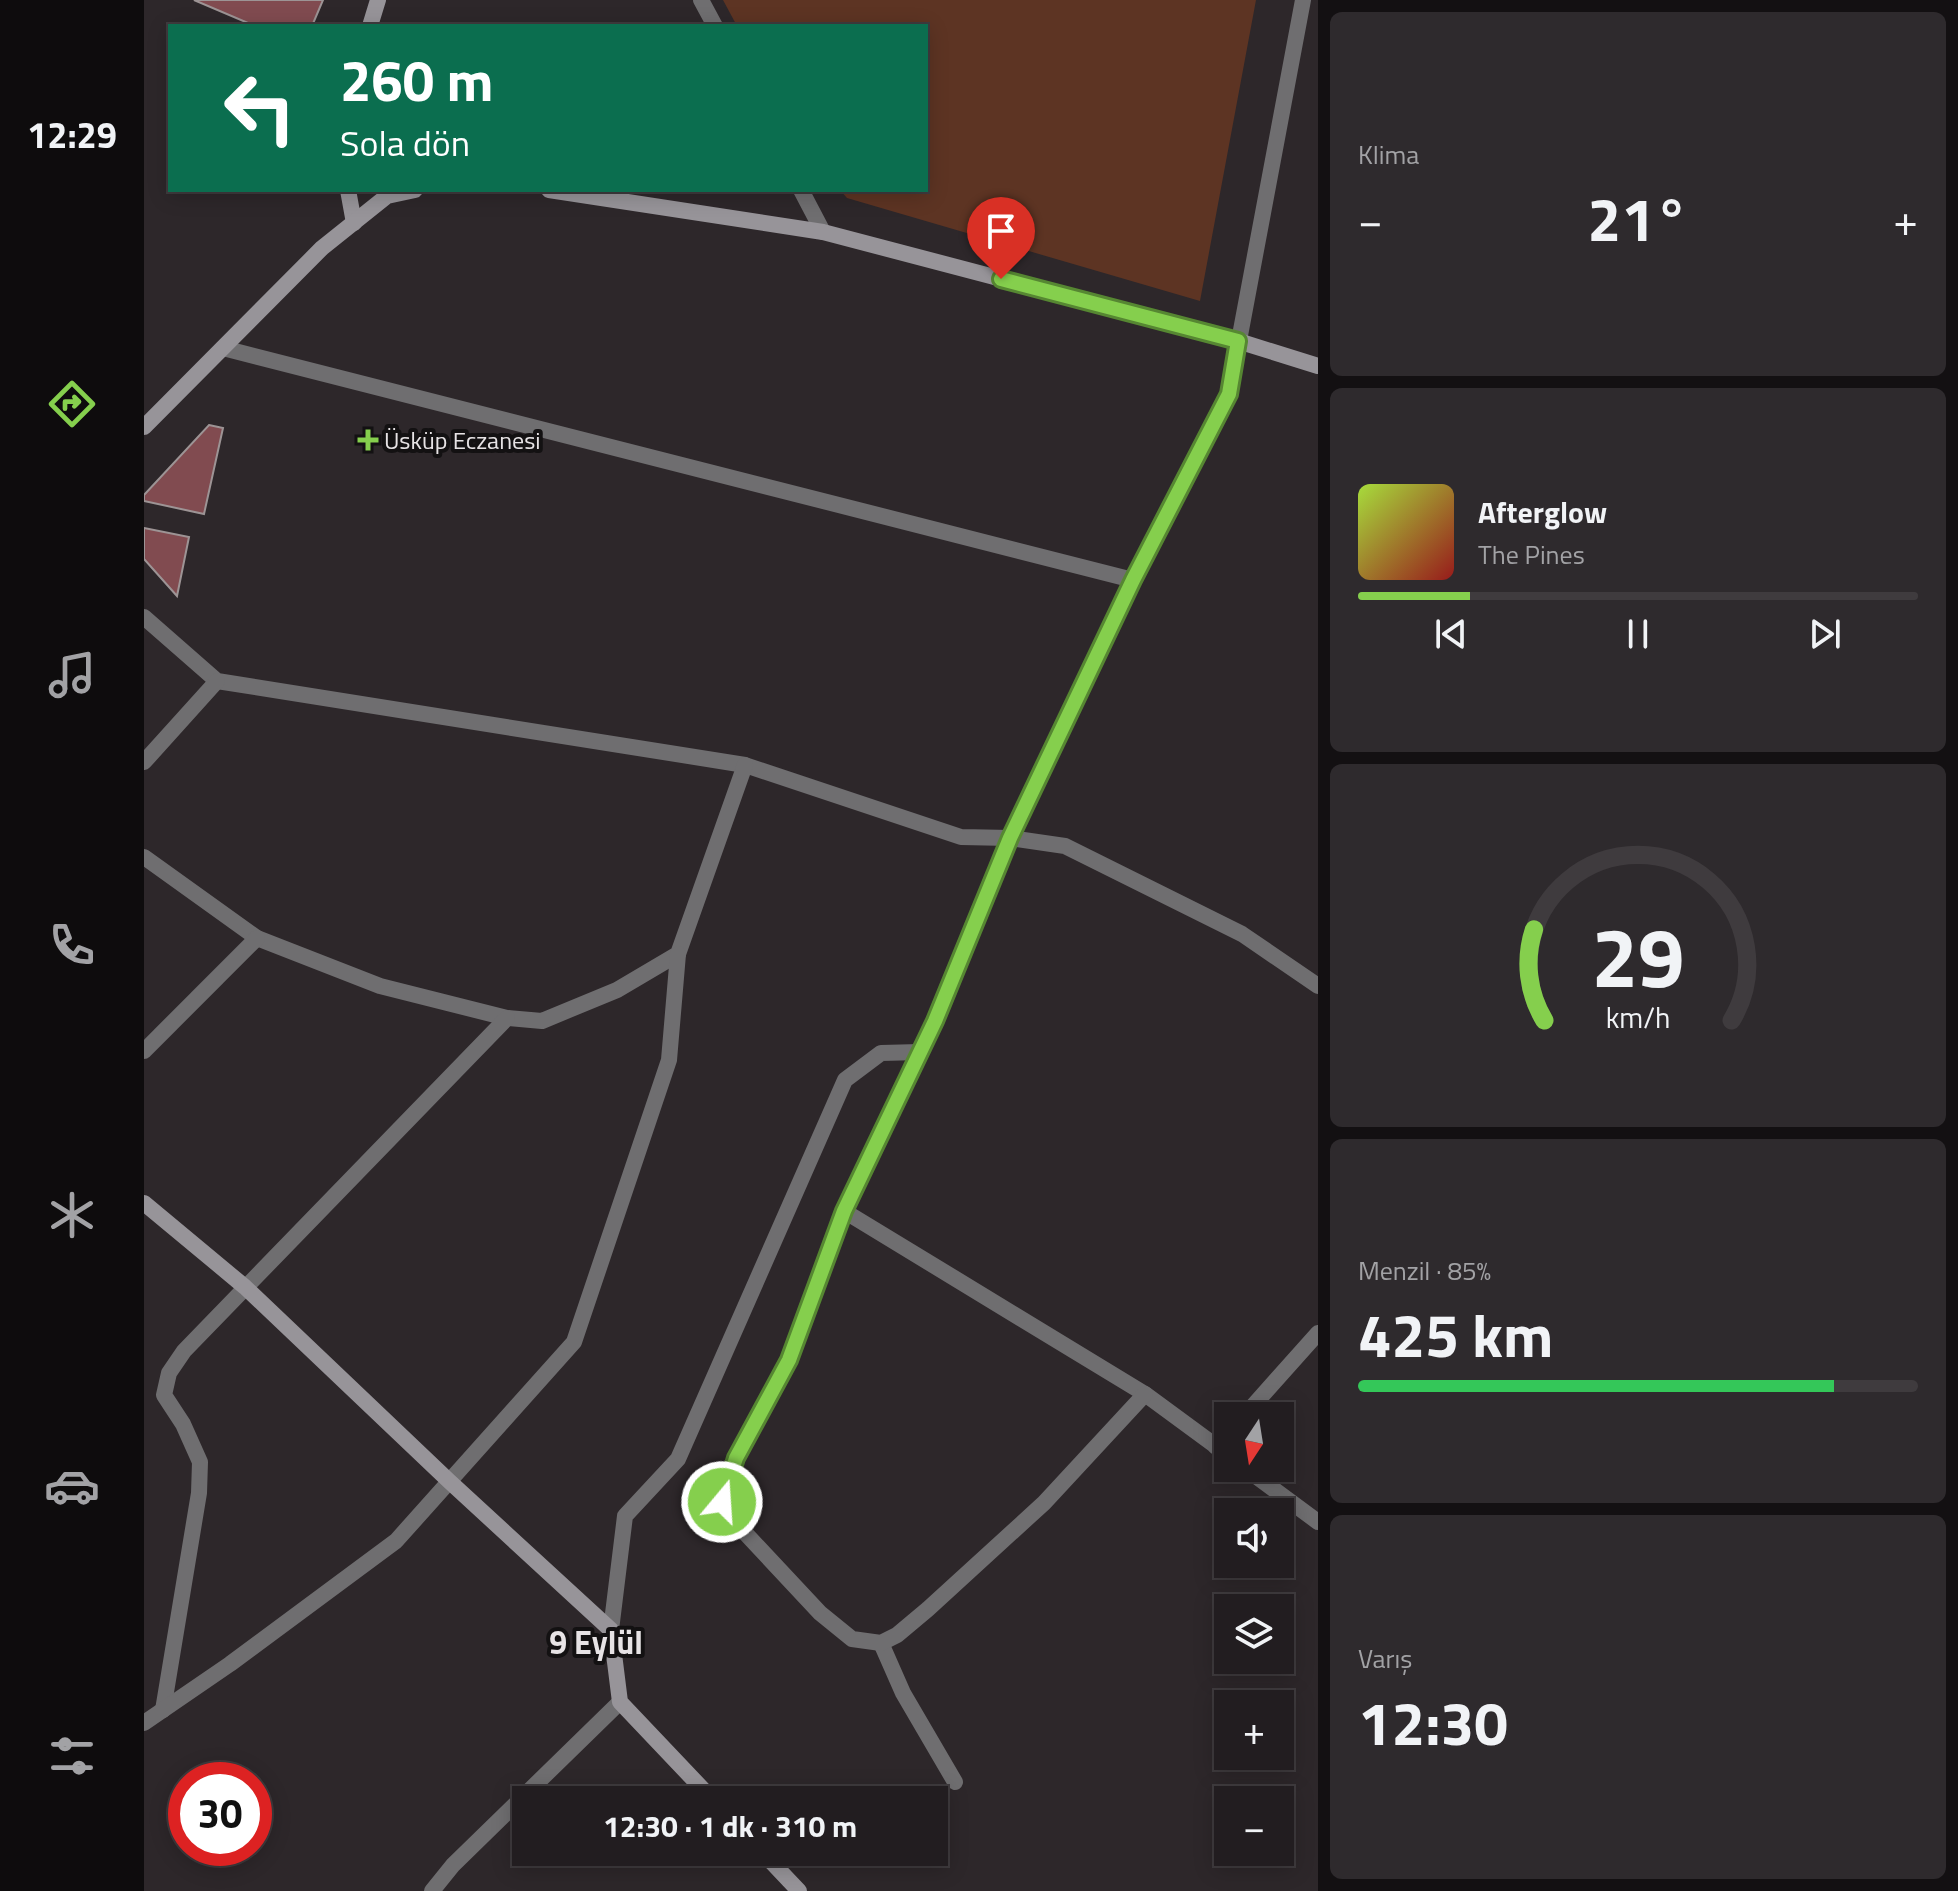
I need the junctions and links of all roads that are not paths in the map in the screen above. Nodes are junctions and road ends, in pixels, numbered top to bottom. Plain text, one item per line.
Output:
1 (378, 0) edge
2 (701, 0) edge
3 (1303, 0) edge
4 (371, 24) edge
5 (714, 24) edge
6 (348, 192) edge
7 (406, 192) edge
8 (562, 192) edge
9 (802, 192) edge
10 (354, 223) junction
11 (823, 232) junction
12 (1238, 341) junction
13 (223, 348) junction
14 (1318, 366) edge
15 (144, 427) edge
16 (1133, 580) junction
17 (144, 617) edge
18 (217, 681) junction
19 (144, 762) edge
20 (745, 765) junction
21 (1010, 838) junction
22 (144, 857) edge
23 (257, 938) junction
24 (678, 954) junction
25 (1318, 986) edge
26 (507, 1018) junction
27 (144, 1051) edge
28 (920, 1052) junction
29 (144, 1203) edge
30 (844, 1211) junction
31 (245, 1287) junction
32 (1318, 1333) edge
33 (1145, 1394) junction
34 (1256, 1402) edge
35 (1214, 1445) edge
36 (449, 1481) junction
37 (1265, 1482) edge
38 (1316, 1518) edge
39 (611, 1630) junction
40 (881, 1643) junction
41 (620, 1702) junction
42 (163, 1710) junction
43 (144, 1723) edge
44 (955, 1782) dead end
45 (700, 1786) edge
46 (775, 1866) edge
47 (432, 1891) edge
48 (799, 1891) edge

1 - 4 street
2 - 5 street
3 - 12 street
6 - 10 street
7 - 10 street
8 - 11 street
9 - 11 street
10 - 13 street
11 - 12 street
12 - 14 street
12 - 16 street
13 - 15 street
13 - 16 street
16 - 21 street
17 - 18 street
18 - 19 street
18 - 20 street
20 - 21 street
20 - 24 street
21 - 25 street
21 - 28 street
22 - 23 street
23 - 26 street
23 - 27 street
24 - 26 street
24 - 36 street
26 - 31 street
28 - 30 street
28 - 39 street
29 - 31 street
30 - 33 street
30 - 40 street
31 - 36 street
31 - 42 street
32 - 34 street
33 - 35 street
33 - 40 street
36 - 39 street
36 - 42 street
37 - 38 street
39 - 41 street
40 - 44 street
41 - 45 street
41 - 47 street
42 - 43 street
46 - 48 street

